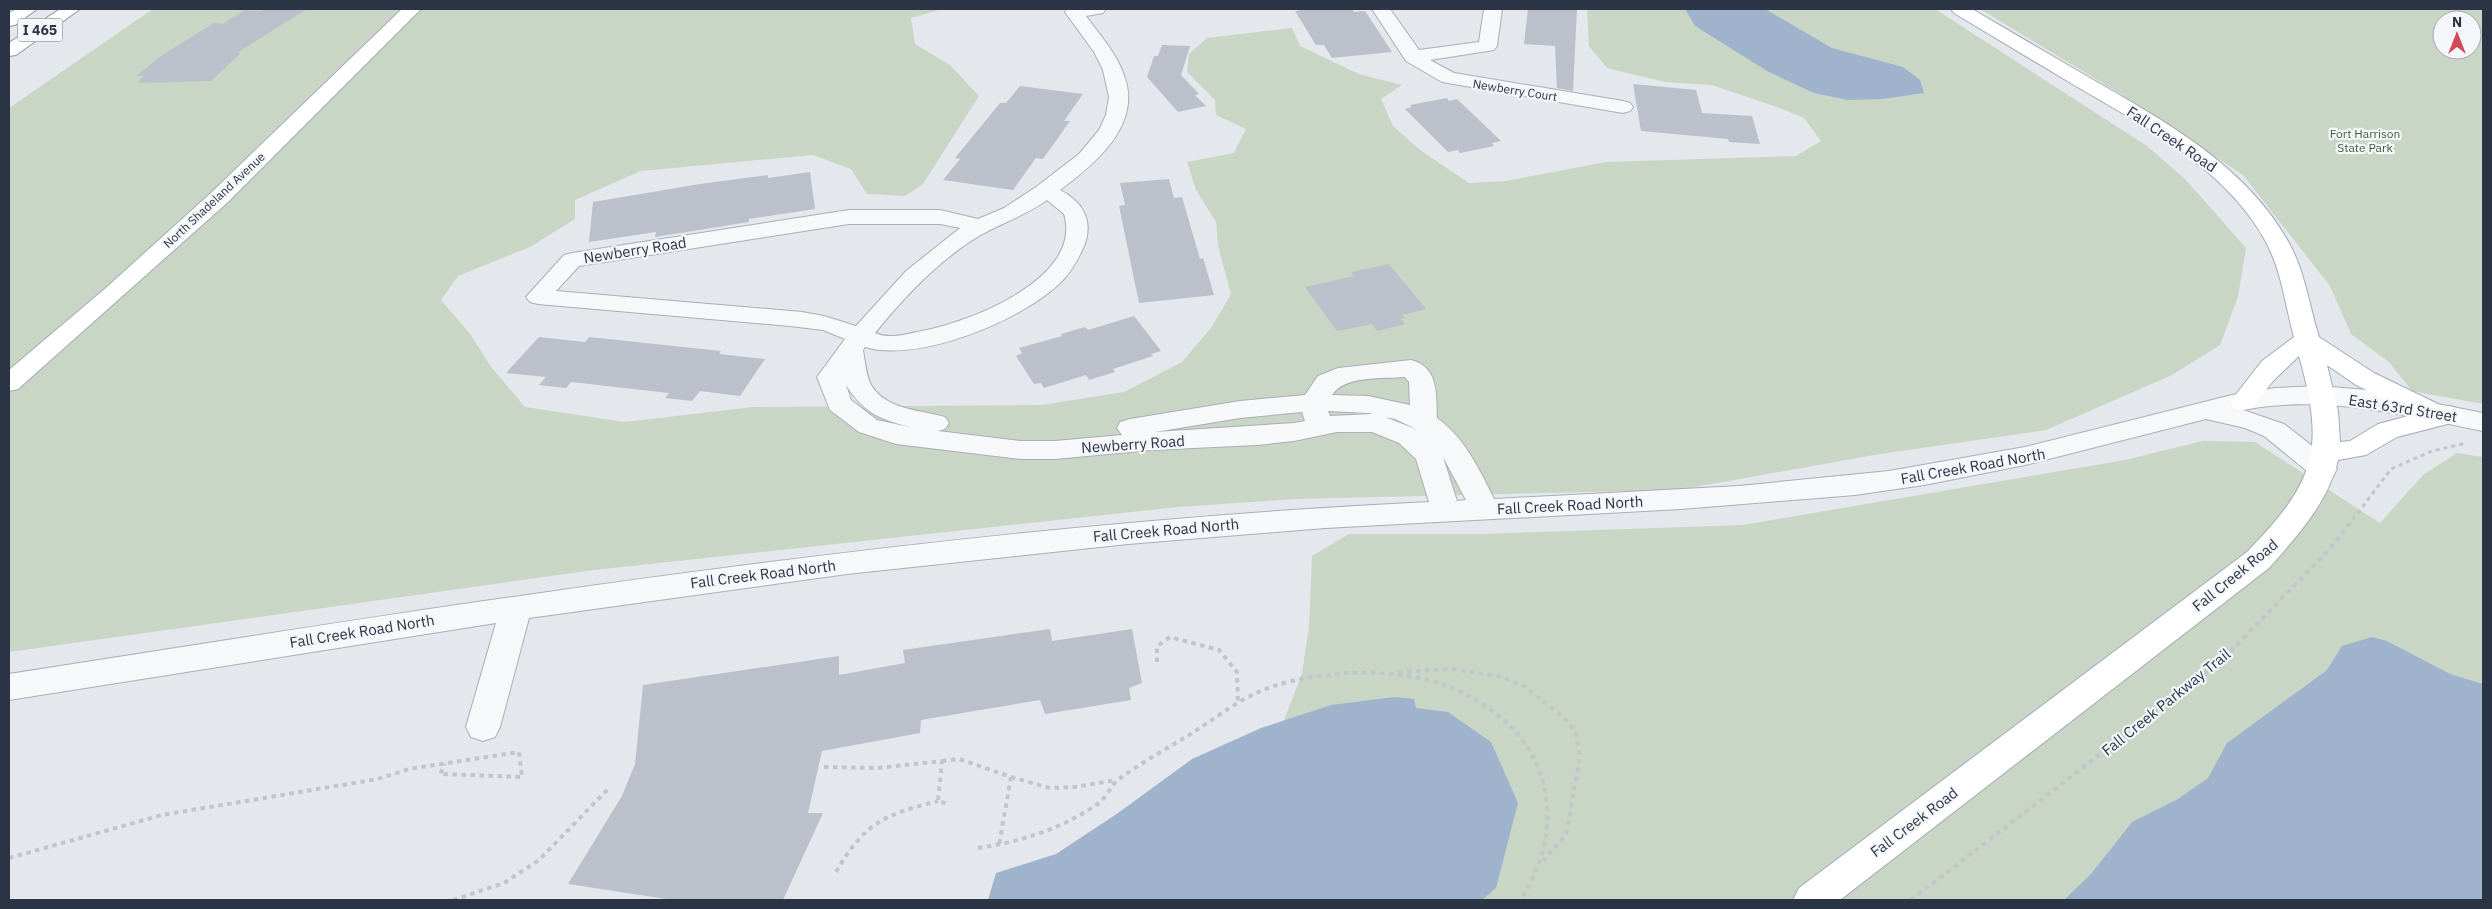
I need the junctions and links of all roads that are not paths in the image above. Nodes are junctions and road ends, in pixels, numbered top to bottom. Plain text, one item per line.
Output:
1 (28, 9) edge
2 (71, 9) edge
3 (412, 9) edge
4 (1098, 9) edge
5 (1381, 9) edge
6 (1493, 9) edge
7 (1960, 9) edge
8 (9, 21) edge
9 (9, 50) edge
10 (1414, 57) junction
11 (1623, 107) dead end
12 (1045, 191) junction
13 (980, 226) junction
14 (2307, 340) junction
15 (855, 342) junction
16 (9, 383) edge
17 (2322, 396) junction
18 (2243, 402) junction
19 (2208, 412) junction
20 (1316, 415) junction
21 (2444, 419) junction
22 (1424, 422) junction
23 (2483, 422) edge
24 (2325, 460) junction
25 (1485, 510) junction
26 (1446, 512) junction
27 (516, 607) junction
28 (9, 687) edge
29 (484, 727) dead end
30 (1812, 900) edge

1 - 8 main road, I 465
2 - 9 main road, I 465
3 - 16 main road, North Shadeland Avenue
4 - 12 street, Newberry Road
5 - 10 street, Newberry Court
6 - 10 street
7 - 14 main road, Fall Creek Road
10 - 11 street, Newberry Court
12 - 13 street, Newberry Road
12 - 15 street, Newberry Road
13 - 15 street, Newberry Road
13 - 15 street, Newberry Road
14 - 17 main road, Fall Creek Road
14 - 18 main road
14 - 21 main road
15 - 20 street, Newberry Road
17 - 18 street, Fall Creek Road North
17 - 21 street, East 63rd Street
17 - 24 main road, Fall Creek Road
18 - 19 street, Fall Creek Road North
19 - 24 street
19 - 25 street, Fall Creek Road North
20 - 22 street, Newberry Road
20 - 22 street
20 - 26 street, Newberry Road
21 - 23 street, East 63rd Street
21 - 24 main road
22 - 25 street, Newberry Road
24 - 30 main road, Fall Creek Road
25 - 26 street, Fall Creek Road North
26 - 27 street, Fall Creek Road North
27 - 28 street, Fall Creek Road North
27 - 29 street

